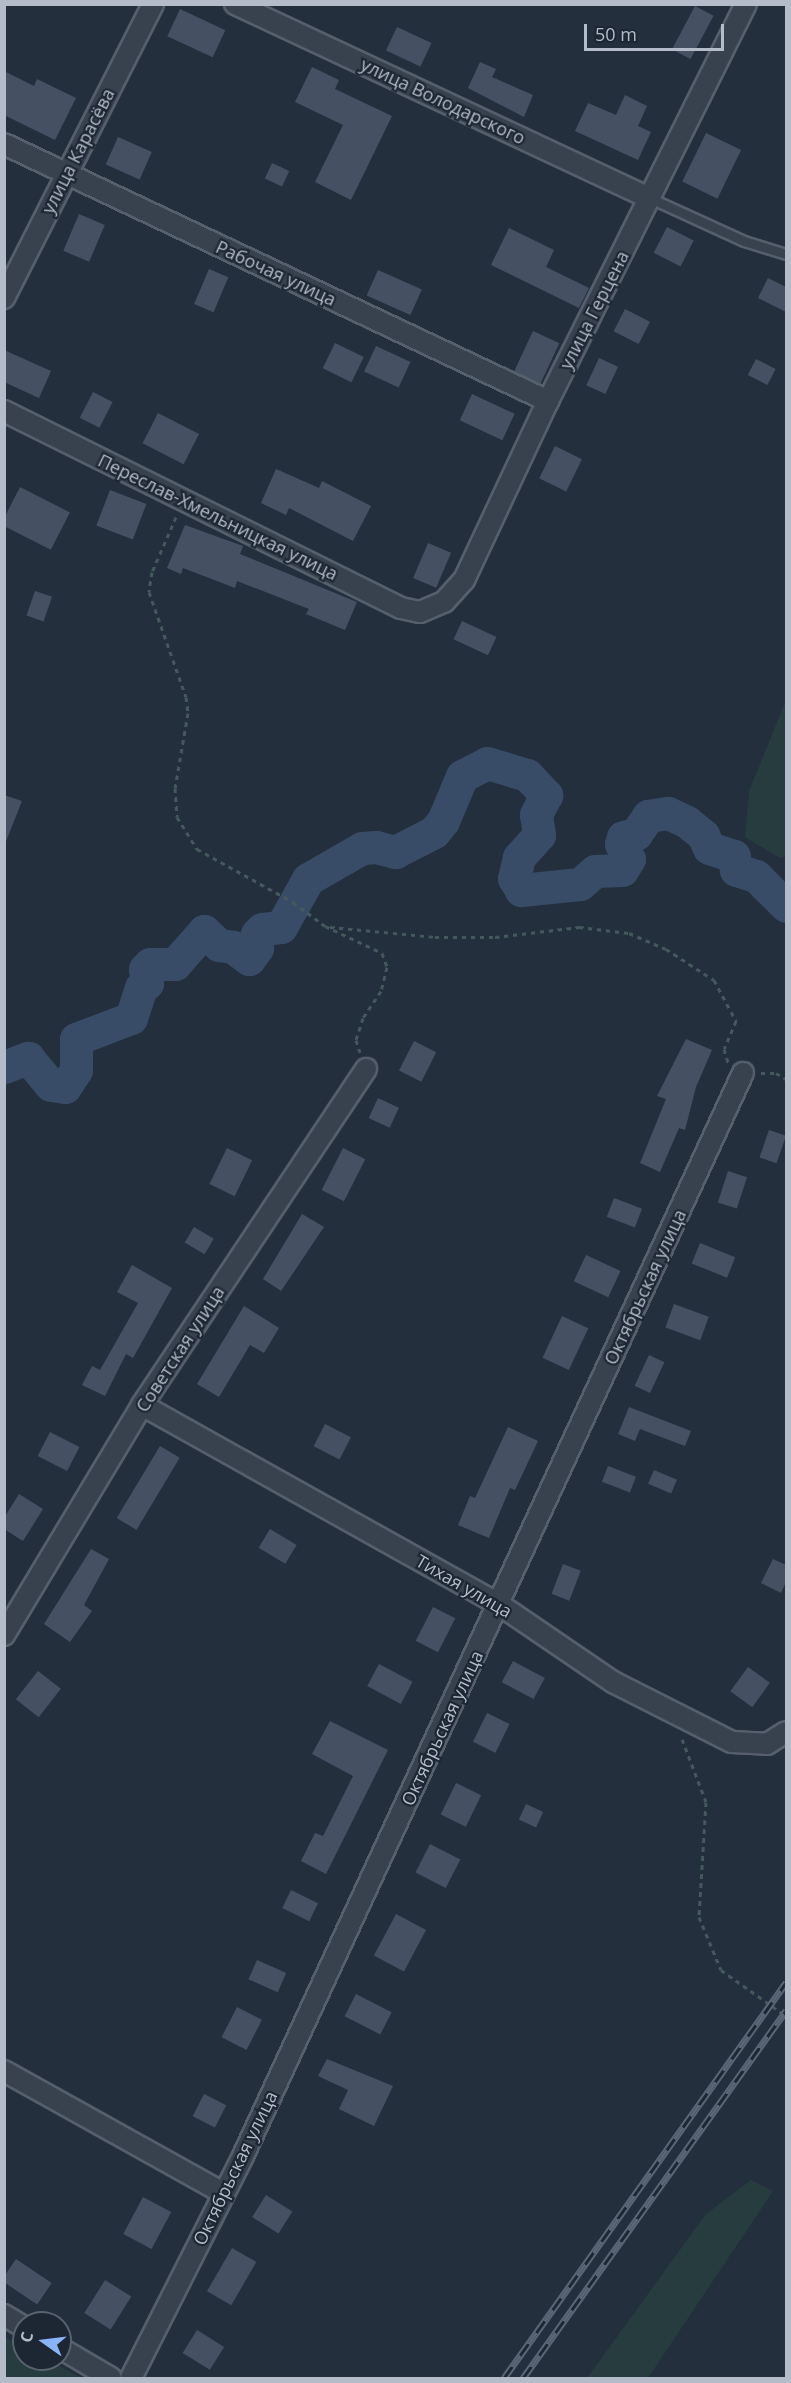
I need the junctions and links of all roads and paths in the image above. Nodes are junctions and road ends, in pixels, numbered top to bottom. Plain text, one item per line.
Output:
1 (153, 4) edge
2 (236, 4) edge
3 (746, 4) edge
4 (4, 144) edge
5 (65, 174) junction
6 (650, 198) junction
7 (786, 254) edge
8 (4, 298) edge
9 (548, 401) junction
10 (4, 411) edge
11 (183, 499) junction
12 (434, 607) joint
13 (325, 926) junction
14 (366, 1069) joint
15 (743, 1073) junction
16 (786, 1079) edge
17 (142, 1405) junction
18 (500, 1605) junction
19 (4, 1635) edge
20 (672, 1712) junction
21 (786, 1732) edge
22 (786, 2016) edge
23 (4, 2071) edge
24 (223, 2193) junction
25 (72, 2355) edge
26 (111, 2379) edge
27 (130, 2379) edge

1 - 5 street, улица Карасёва
2 - 6 street, улица Володарского
3 - 6 street, улица Герцена
4 - 5 street, Рабочая улица
5 - 8 street, улица Карасёва
5 - 9 street, Рабочая улица
6 - 7 lane
6 - 9 street, улица Герцена
9 - 12 street, улица Герцена
10 - 11 street, Переслав-Хмельницкая улица
11 - 12 street, Переслав-Хмельницкая улица
11 - 13 path
13 - 14 path
13 - 15 path
14 - 17 street, Советская улица
15 - 16 path
15 - 18 street, Октябрьская улица
17 - 18 street, Тихая улица
17 - 19 street, Советская улица
18 - 20 street, Тихая улица
18 - 24 street, Октябрьская улица
20 - 21 street, Тихая улица
20 - 22 path
23 - 24 street
24 - 27 street, Октябрьская улица
25 - 26 street

